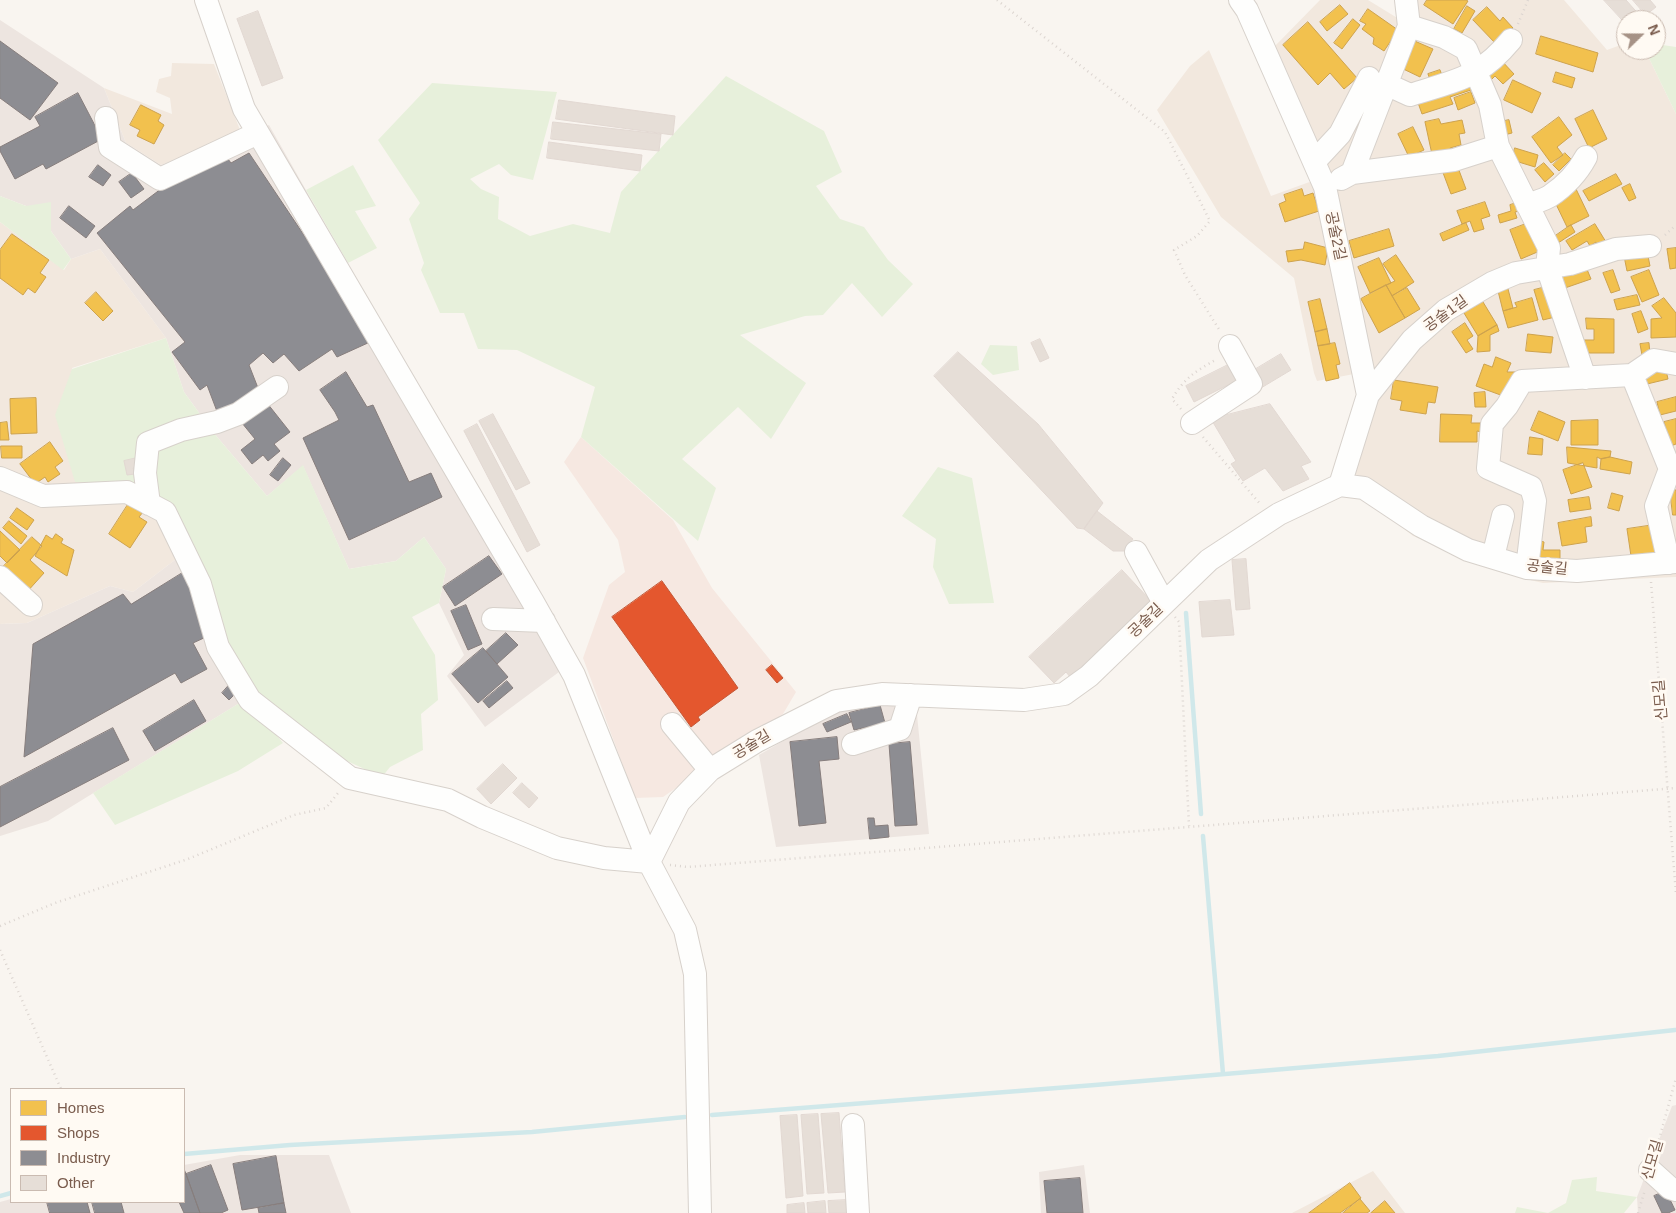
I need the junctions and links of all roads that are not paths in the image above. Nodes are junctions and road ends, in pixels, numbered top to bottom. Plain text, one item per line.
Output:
1 (206, 0) edge
2 (1240, 0) edge
3 (1406, 0) edge
4 (1409, 26) junction
5 (1512, 40) road end
6 (1476, 72) junction
7 (1377, 81) junction
8 (106, 118) dead end
9 (258, 133) junction
10 (1498, 146) junction
11 (1586, 157) dead end
12 (1314, 162) junction
13 (1352, 173) junction
14 (1325, 187) junction
15 (1527, 204) junction
16 (1650, 246) dead end
17 (1547, 267) junction
18 (1230, 346) road end
19 (1676, 364) edge
20 (1632, 375) junction
21 (1585, 378) junction
22 (277, 387) dead end
23 (1368, 395) junction
24 (1192, 424) road end
25 (0, 478) edge
26 (1340, 485) junction
27 (149, 504) junction
28 (1503, 516) dead end
29 (1136, 552) dead end
30 (1493, 558) junction
31 (1665, 564) edge
32 (1527, 568) junction
33 (0, 577) edge
34 (1164, 604) junction
35 (30, 605) dead end
36 (493, 619) dead end
37 (544, 621) junction
38 (911, 696) junction
39 (672, 724) dead end
40 (853, 744) dead end
41 (710, 770) junction
42 (649, 862) junction
43 (853, 1125) dead end
44 (1650, 1170) road end
45 (1676, 1190) edge
46 (700, 1213) edge
47 (858, 1213) edge

1 - 9 street
2 - 12 street, 공술2길
3 - 4 street
4 - 6 street
4 - 7 street
5 - 6 street
6 - 7 street
6 - 10 street
7 - 12 street
7 - 13 street
8 - 9 street
9 - 37 street
10 - 13 street
10 - 15 street
11 - 15 street
12 - 14 street, 공술2길
13 - 14 street
14 - 23 street, 공술2길
15 - 17 street
16 - 17 street, 공술1길
17 - 21 street
17 - 23 street, 공술1길
18 - 24 street
19 - 20 street
20 - 21 street
20 - 31 street
21 - 32 street
22 - 27 street
23 - 26 street, 공술2길
25 - 27 street
26 - 30 street, 공술길
26 - 34 street, 공술길
27 - 42 street
28 - 30 street
29 - 34 street
30 - 32 street, 공술길
31 - 32 street, 공술길
33 - 35 street
34 - 38 street, 공술길
36 - 37 street
37 - 42 street
38 - 40 street
38 - 41 street, 공술길
39 - 41 street
41 - 42 street, 공술길
42 - 46 street
43 - 47 street
44 - 45 street

